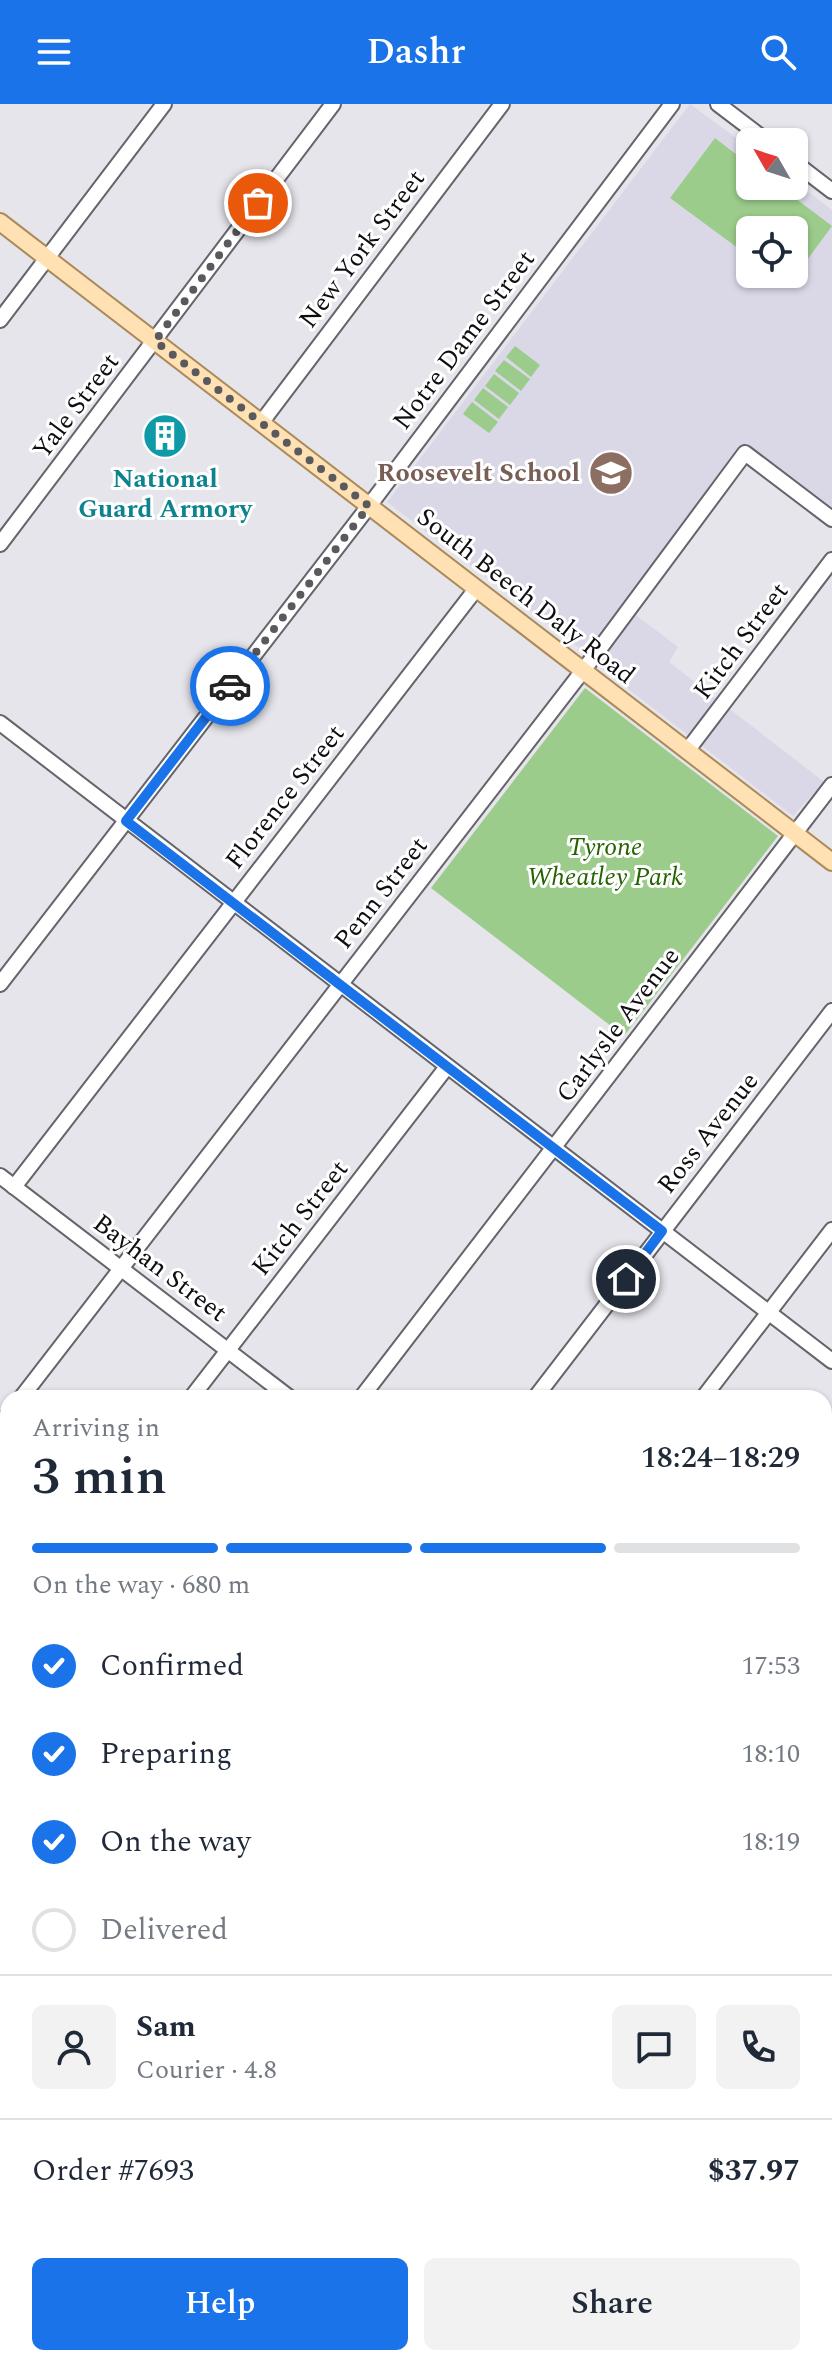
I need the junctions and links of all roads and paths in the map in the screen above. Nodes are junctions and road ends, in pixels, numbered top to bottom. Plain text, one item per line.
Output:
1 (164, 104) edge
2 (333, 104) edge
3 (502, 104) edge
4 (672, 104) edge
5 (718, 104) edge
6 (750, 128) edge
7 (808, 173) edge
8 (832, 191) edge
9 (0, 222) edge
10 (47, 259) junction
11 (0, 320) edge
12 (155, 341) junction
13 (261, 423) junction
14 (369, 506) junction
15 (832, 519) edge
16 (0, 544) edge
17 (832, 560) edge
18 (476, 589) junction
19 (582, 670) junction
20 (0, 723) edge
21 (687, 751) junction
22 (832, 785) edge
23 (126, 821) junction
24 (795, 834) junction
25 (832, 862) edge
26 (233, 904) junction
27 (0, 984) edge
28 (340, 986) junction
29 (832, 1011) edge
30 (446, 1068) junction
31 (553, 1149) junction
32 (0, 1176) edge
33 (14, 1187) junction
34 (832, 1230) edge
35 (662, 1231) junction
36 (121, 1269) junction
37 (768, 1313) junction
38 (228, 1351) junction
39 (832, 1361) edge
40 (27, 1390) edge
41 (197, 1390) edge
42 (279, 1390) edge
43 (367, 1390) edge
44 (541, 1390) edge
45 (709, 1390) edge

1 - 10 street
2 - 12 street, Yale Street
3 - 13 street, New York Street
4 - 14 street, Notre Dame Street
5 - 6 street
7 - 8 street
9 - 10 main road, South Beech Daly Road
10 - 11 street
10 - 12 main road, South Beech Daly Road
12 - 13 main road, South Beech Daly Road
12 - 16 street, Yale Street
13 - 14 main road, South Beech Daly Road
14 - 18 main road, South Beech Daly Road
14 - 23 street, Notre Dame Street
15 - 19 street, Penn Street
17 - 21 street, Kitch Street
18 - 19 main road, South Beech Daly Road
18 - 26 street, Florence Street
19 - 21 main road, South Beech Daly Road
19 - 28 street, Penn Street
20 - 23 street
21 - 24 main road, South Beech Daly Road
22 - 24 street, Carlysle Avenue
23 - 26 street
23 - 27 street, Notre Dame Street
24 - 25 main road, South Beech Daly Road
24 - 31 street, Carlysle Avenue
26 - 28 street
26 - 33 street, Florence Street
28 - 30 street
28 - 36 street, Penn Street
29 - 35 street, Ross Avenue
30 - 31 street
30 - 38 street, Kitch Street
31 - 35 street
31 - 43 street, Carlysle Avenue
32 - 33 street, Bayhan Street
33 - 36 street, Bayhan Street
34 - 37 street
35 - 37 street
35 - 44 street, Ross Avenue
36 - 38 street, Bayhan Street
36 - 40 street, Penn Street
37 - 39 street
37 - 45 street
38 - 41 street, Kitch Street
38 - 42 street, Bayhan Street

